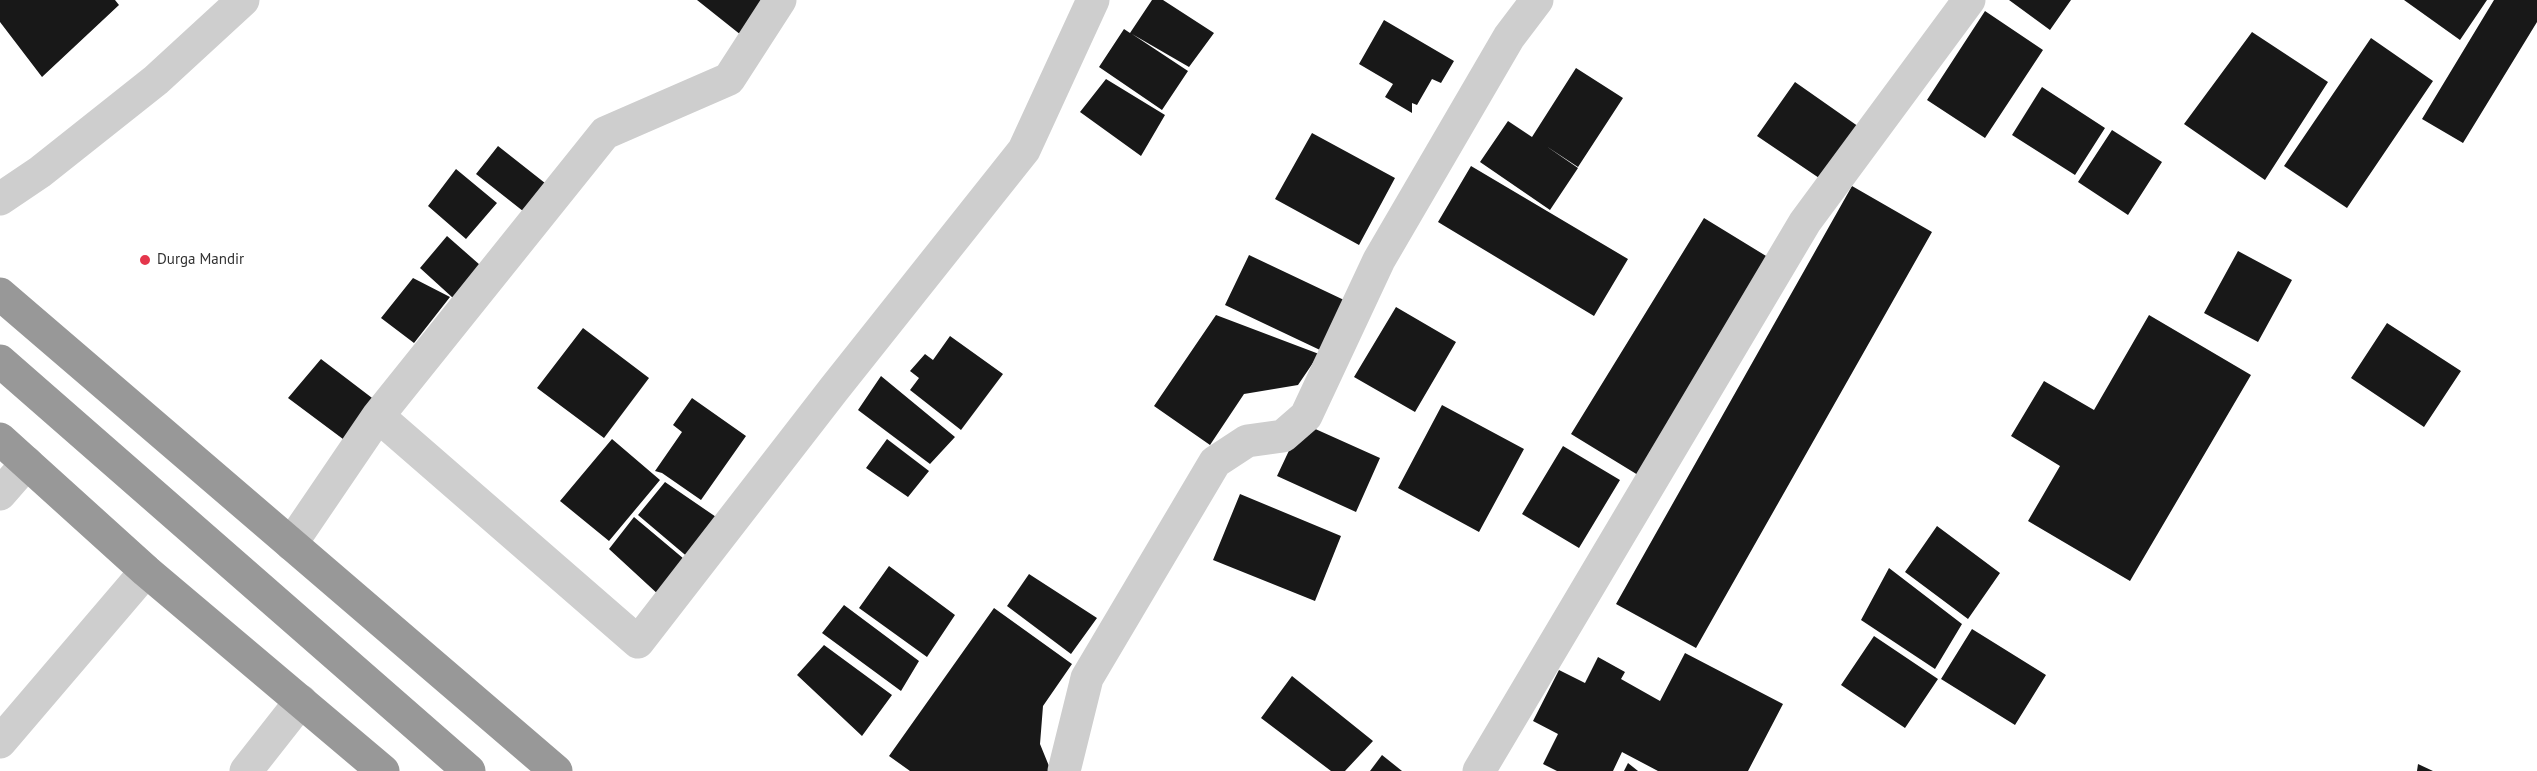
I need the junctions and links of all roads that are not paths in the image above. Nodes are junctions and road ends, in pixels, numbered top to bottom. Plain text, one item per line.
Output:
1 (243, 0) edge
2 (780, 0) edge
3 (1093, 0) edge
4 (1537, 0) edge
5 (1969, 0) edge
6 (0, 200) edge
7 (0, 294) edge
8 (0, 361) edge
9 (378, 417) junction
10 (0, 439) edge
11 (27, 463) junction
12 (0, 494) edge
13 (291, 544) junction
14 (146, 571) junction
15 (301, 701) junction
16 (0, 742) edge
17 (246, 771) edge
18 (383, 771) edge
19 (469, 771) edge
20 (556, 771) edge
21 (1064, 771) edge
22 (1479, 771) edge

1 - 6 street
2 - 9 street
3 - 9 street
4 - 21 street
5 - 22 street
7 - 13 highway
8 - 19 highway
9 - 13 street
10 - 11 highway
11 - 12 street
11 - 14 highway
13 - 20 highway
14 - 15 highway
14 - 16 street
15 - 17 street
15 - 18 highway

